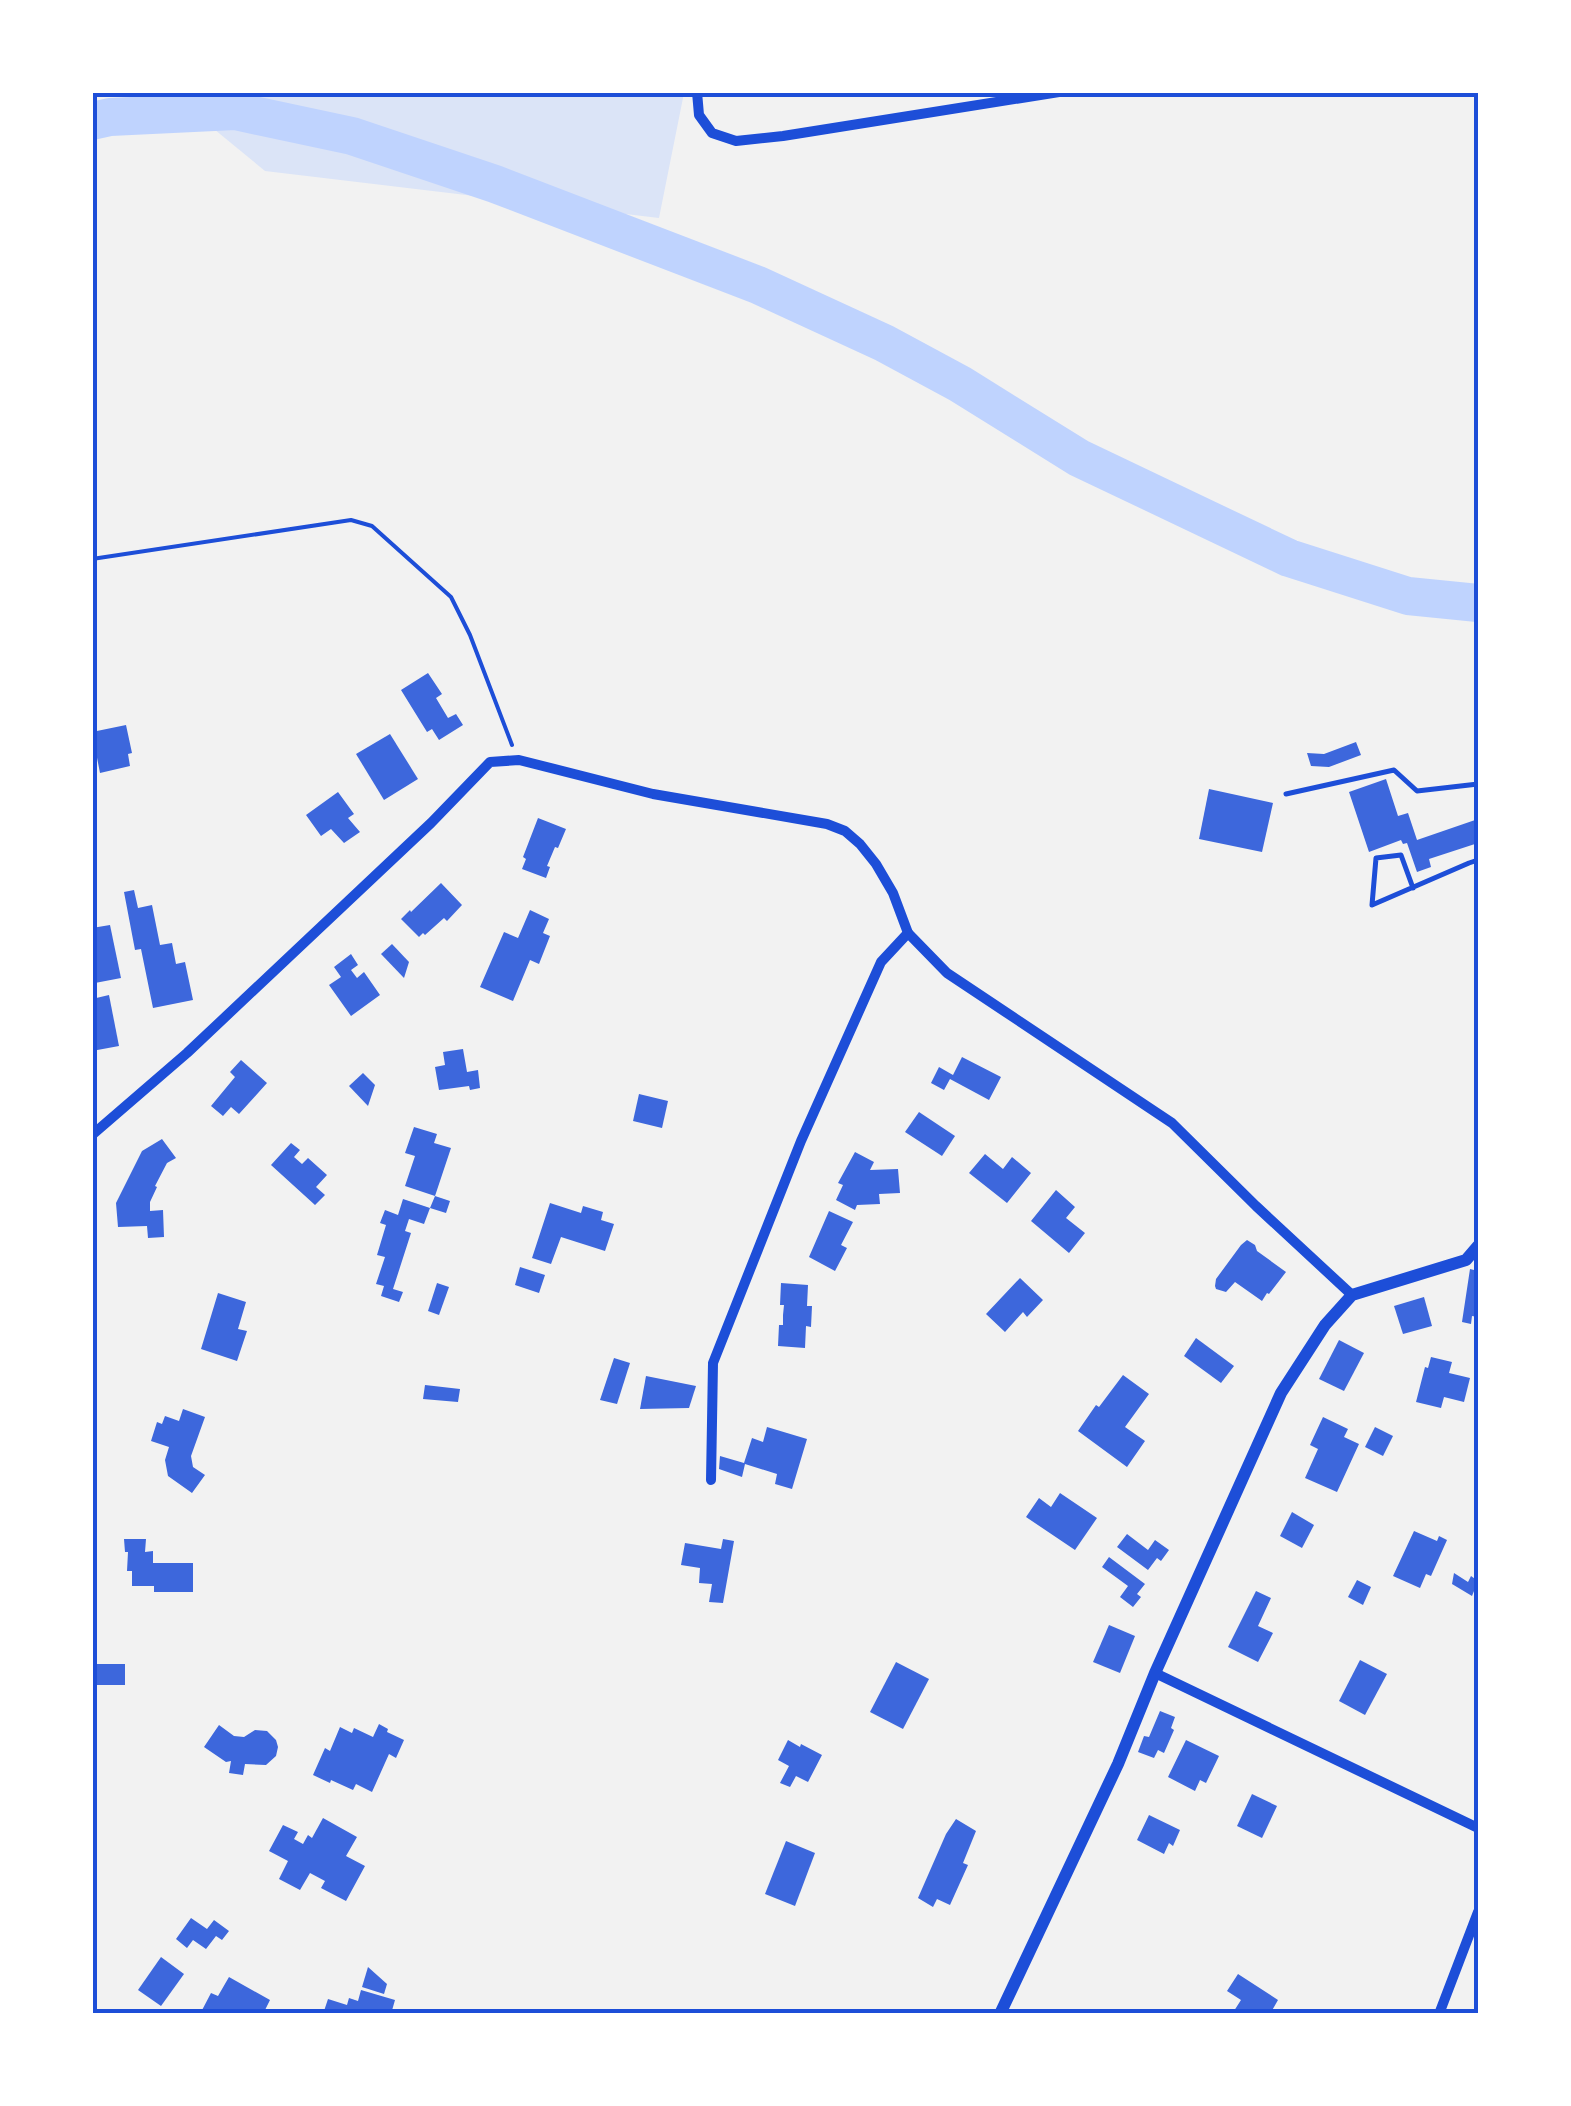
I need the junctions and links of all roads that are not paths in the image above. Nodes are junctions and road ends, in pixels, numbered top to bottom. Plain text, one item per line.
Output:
1 (697, 92) edge
2 (1059, 92) edge
3 (1478, 784) edge
4 (1286, 794) dead end
5 (1478, 860) edge
6 (1413, 888) junction
7 (908, 934) junction
8 (92, 1135) edge
9 (1478, 1246) edge
10 (1352, 1294) junction
11 (711, 1480) dead end
12 (1155, 1673) junction
13 (1478, 1828) edge
14 (1478, 1912) edge
15 (1000, 2014) edge
16 (1440, 2014) edge

1 - 2 street
3 - 4 lane
5 - 6 lane
6 - 6 lane
7 - 8 street
7 - 10 street
7 - 11 street
9 - 10 street
10 - 12 street
12 - 13 street
12 - 15 street
14 - 16 street

